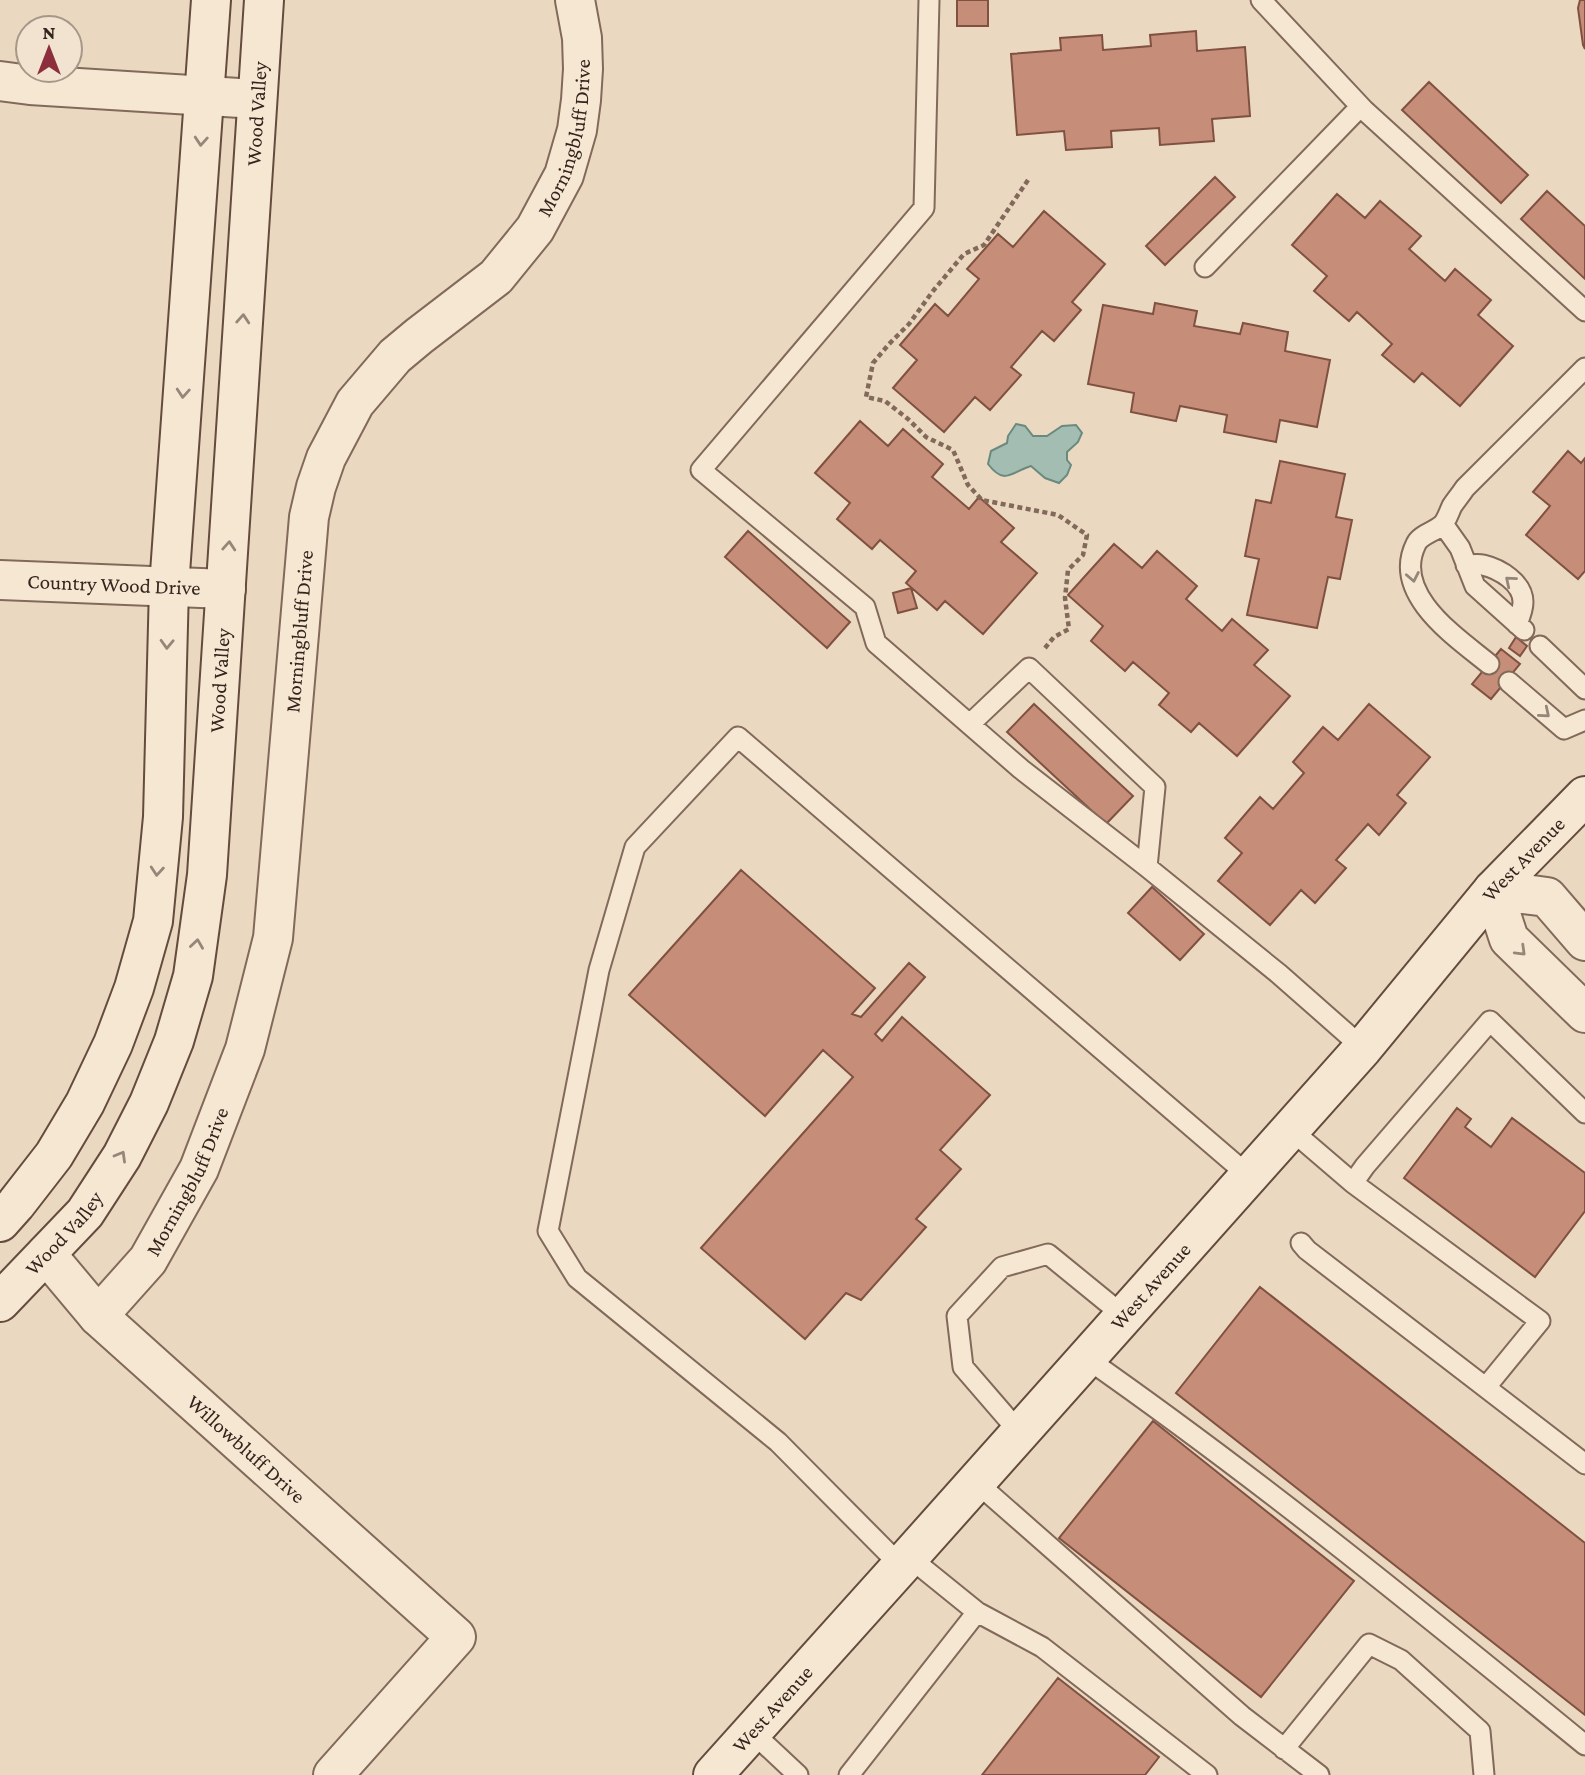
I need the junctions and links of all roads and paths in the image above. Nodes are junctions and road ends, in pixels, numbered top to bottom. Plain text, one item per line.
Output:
1 (211, 0) edge
2 (264, 0) edge
3 (575, 0) edge
4 (929, 0) edge
5 (1261, 0) edge
6 (0, 81) edge
7 (205, 94) junction
8 (257, 99) junction
9 (1360, 107) junction
10 (1028, 180) dead end
11 (1205, 267) dead end
12 (1585, 311) edge
13 (1585, 368) edge
14 (1443, 524) junction
15 (1466, 565) junction
16 (0, 580) edge
17 (169, 587) junction
18 (226, 589) junction
19 (1540, 646) dead end
20 (1489, 664) dead end
21 (1029, 668) junction
22 (1509, 682) dead end
23 (1585, 689) edge
24 (1585, 720) edge
25 (970, 724) junction
26 (1585, 796) edge
27 (1147, 867) junction
28 (1493, 890) junction
29 (1585, 941) edge
30 (1585, 1013) edge
31 (1363, 1048) junction
32 (1585, 1113) edge
33 (1290, 1129) junction
34 (1249, 1176) junction
35 (1353, 1183) junction
36 (0, 1222) edge
37 (1301, 1243) dead end
38 (46, 1254) junction
39 (0, 1303) edge
40 (98, 1316) junction
41 (1124, 1316) junction
42 (1086, 1358) junction
43 (1486, 1387) junction
44 (1020, 1433) junction
45 (1585, 1464) edge
46 (976, 1482) junction
47 (905, 1562) junction
48 (977, 1612) junction
49 (752, 1732) junction
50 (1585, 1745) edge
51 (1284, 1749) junction
52 (333, 1775) edge
53 (713, 1775) edge
54 (798, 1775) edge
55 (849, 1775) edge
56 (1207, 1775) edge
57 (1319, 1775) edge
58 (1484, 1775) edge

1 - 7 street
2 - 8 street, Wood Valley
3 - 40 street, Morningbluff Drive
4 - 25 lane
5 - 9 lane
6 - 7 street
7 - 8 street
7 -> 17 street
18 -> 8 street, Wood Valley
9 - 11 lane
9 - 12 lane
10 - 21 path
13 - 14 lane
14 - 15 lane
14 -> 20 lane
15 -> 15 lane
16 - 17 street, Country Wood Drive
17 - 18 street, Country Wood Drive
17 -> 36 street
38 -> 18 street, Wood Valley
19 - 23 lane
21 - 25 lane
21 - 27 lane
22 -> 24 lane
25 - 27 lane
26 - 28 street, West Avenue
27 - 31 lane
28 - 29 street
28 -> 30 street
28 - 31 street, West Avenue
31 - 33 street, West Avenue
32 - 35 lane
33 - 34 street, West Avenue
33 - 35 lane
34 - 41 street, West Avenue
34 - 47 lane
35 - 43 lane
37 - 43 lane
38 - 39 street, Wood Valley
38 - 40 street, Willowbluff Drive
40 - 52 street, Willowbluff Drive
41 - 42 street, West Avenue
41 - 44 lane
42 - 44 street, West Avenue
42 - 50 lane
43 - 45 lane
44 - 46 street, West Avenue
46 - 47 street, West Avenue
46 - 51 lane
47 - 48 lane
47 - 49 street, West Avenue
48 - 55 lane
48 - 56 lane
49 - 53 street, West Avenue
49 - 54 lane
51 - 57 lane
51 - 58 lane

